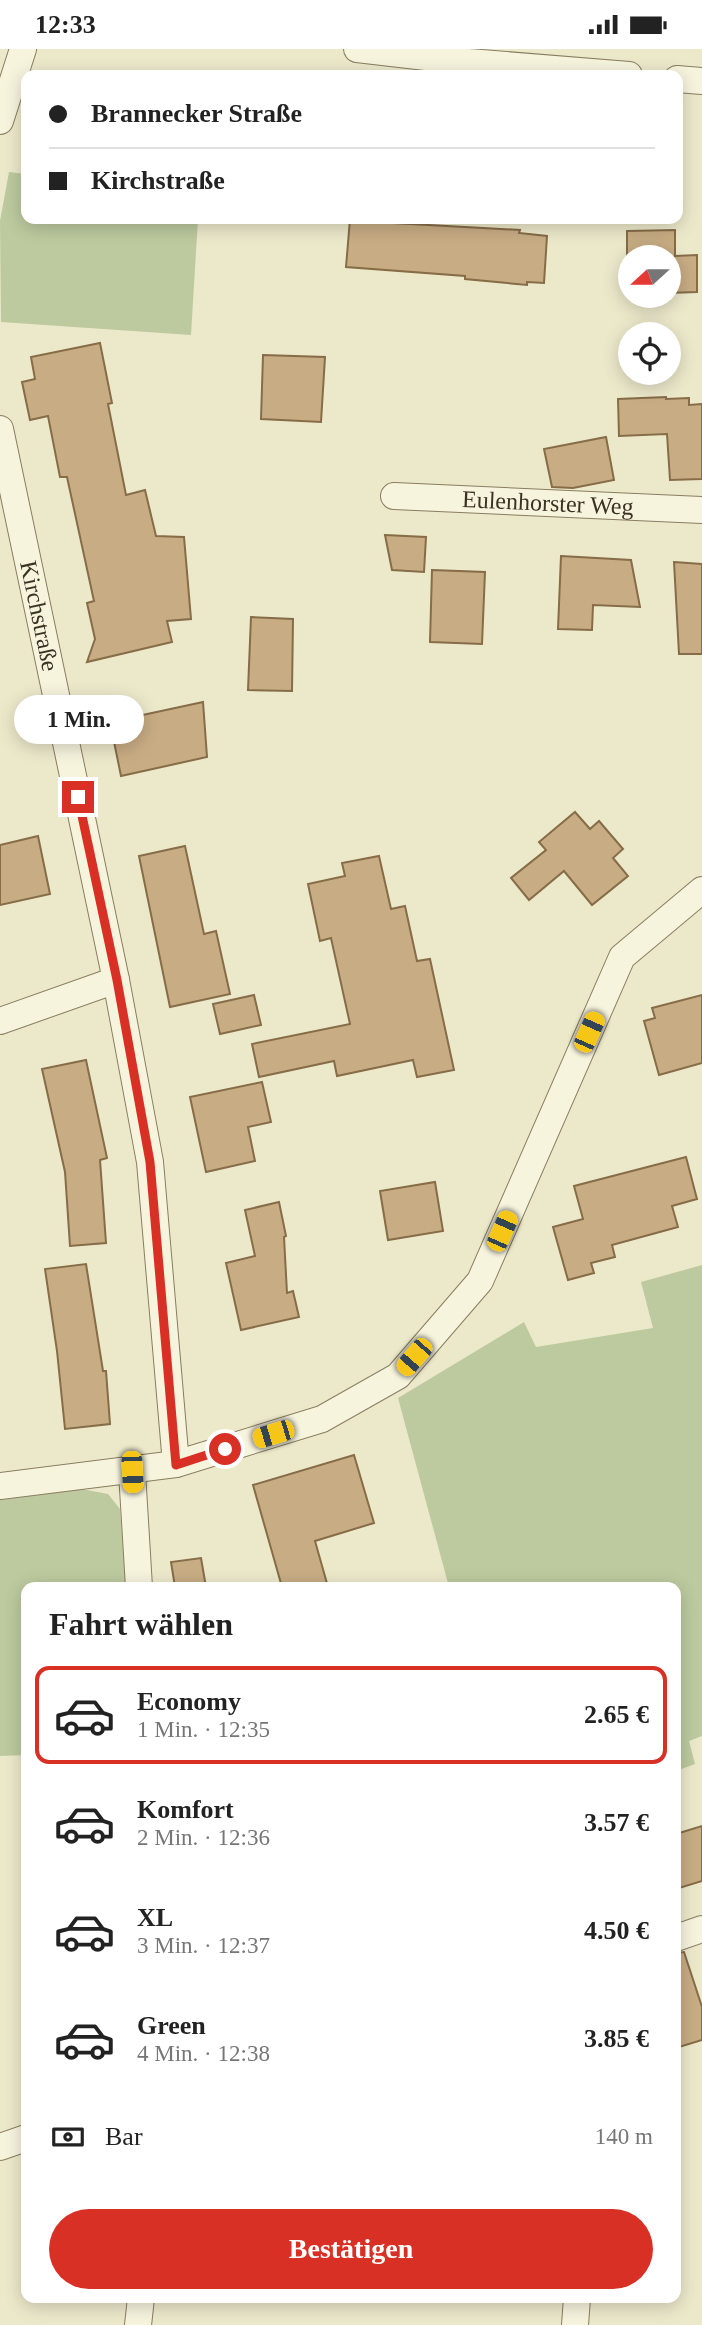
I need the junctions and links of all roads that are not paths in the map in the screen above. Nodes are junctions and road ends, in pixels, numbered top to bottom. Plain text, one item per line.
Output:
1 (23, 49) edge
2 (357, 49) edge
3 (393, 51) edge
4 (468, 68) edge
5 (514, 70) edge
6 (683, 79) edge
7 (702, 81) edge
8 (0, 121) edge
9 (0, 429) edge
10 (394, 496) dead end
11 (702, 510) edge
12 (702, 890) edge
13 (117, 980) junction
14 (0, 1021) edge
15 (176, 1465) junction
16 (132, 1472) junction
17 (0, 1486) edge
18 (139, 1582) edge
19 (702, 1929) edge
20 (681, 1936) edge
21 (21, 2141) edge
22 (0, 2147) edge
23 (140, 2303) edge
24 (577, 2303) edge
25 (138, 2325) edge
26 (575, 2325) edge

1 - 8 street
2 - 3 street
3 - 4 street
4 - 5 street
6 - 7 street
9 - 13 street, Kirchstraße
10 - 11 street, Eulenhorster Weg
12 - 15 street
13 - 14 street
13 - 15 street, Kirchstraße
15 - 16 street
16 - 17 street
16 - 18 street
19 - 20 street
21 - 22 street
23 - 25 street
24 - 26 street

